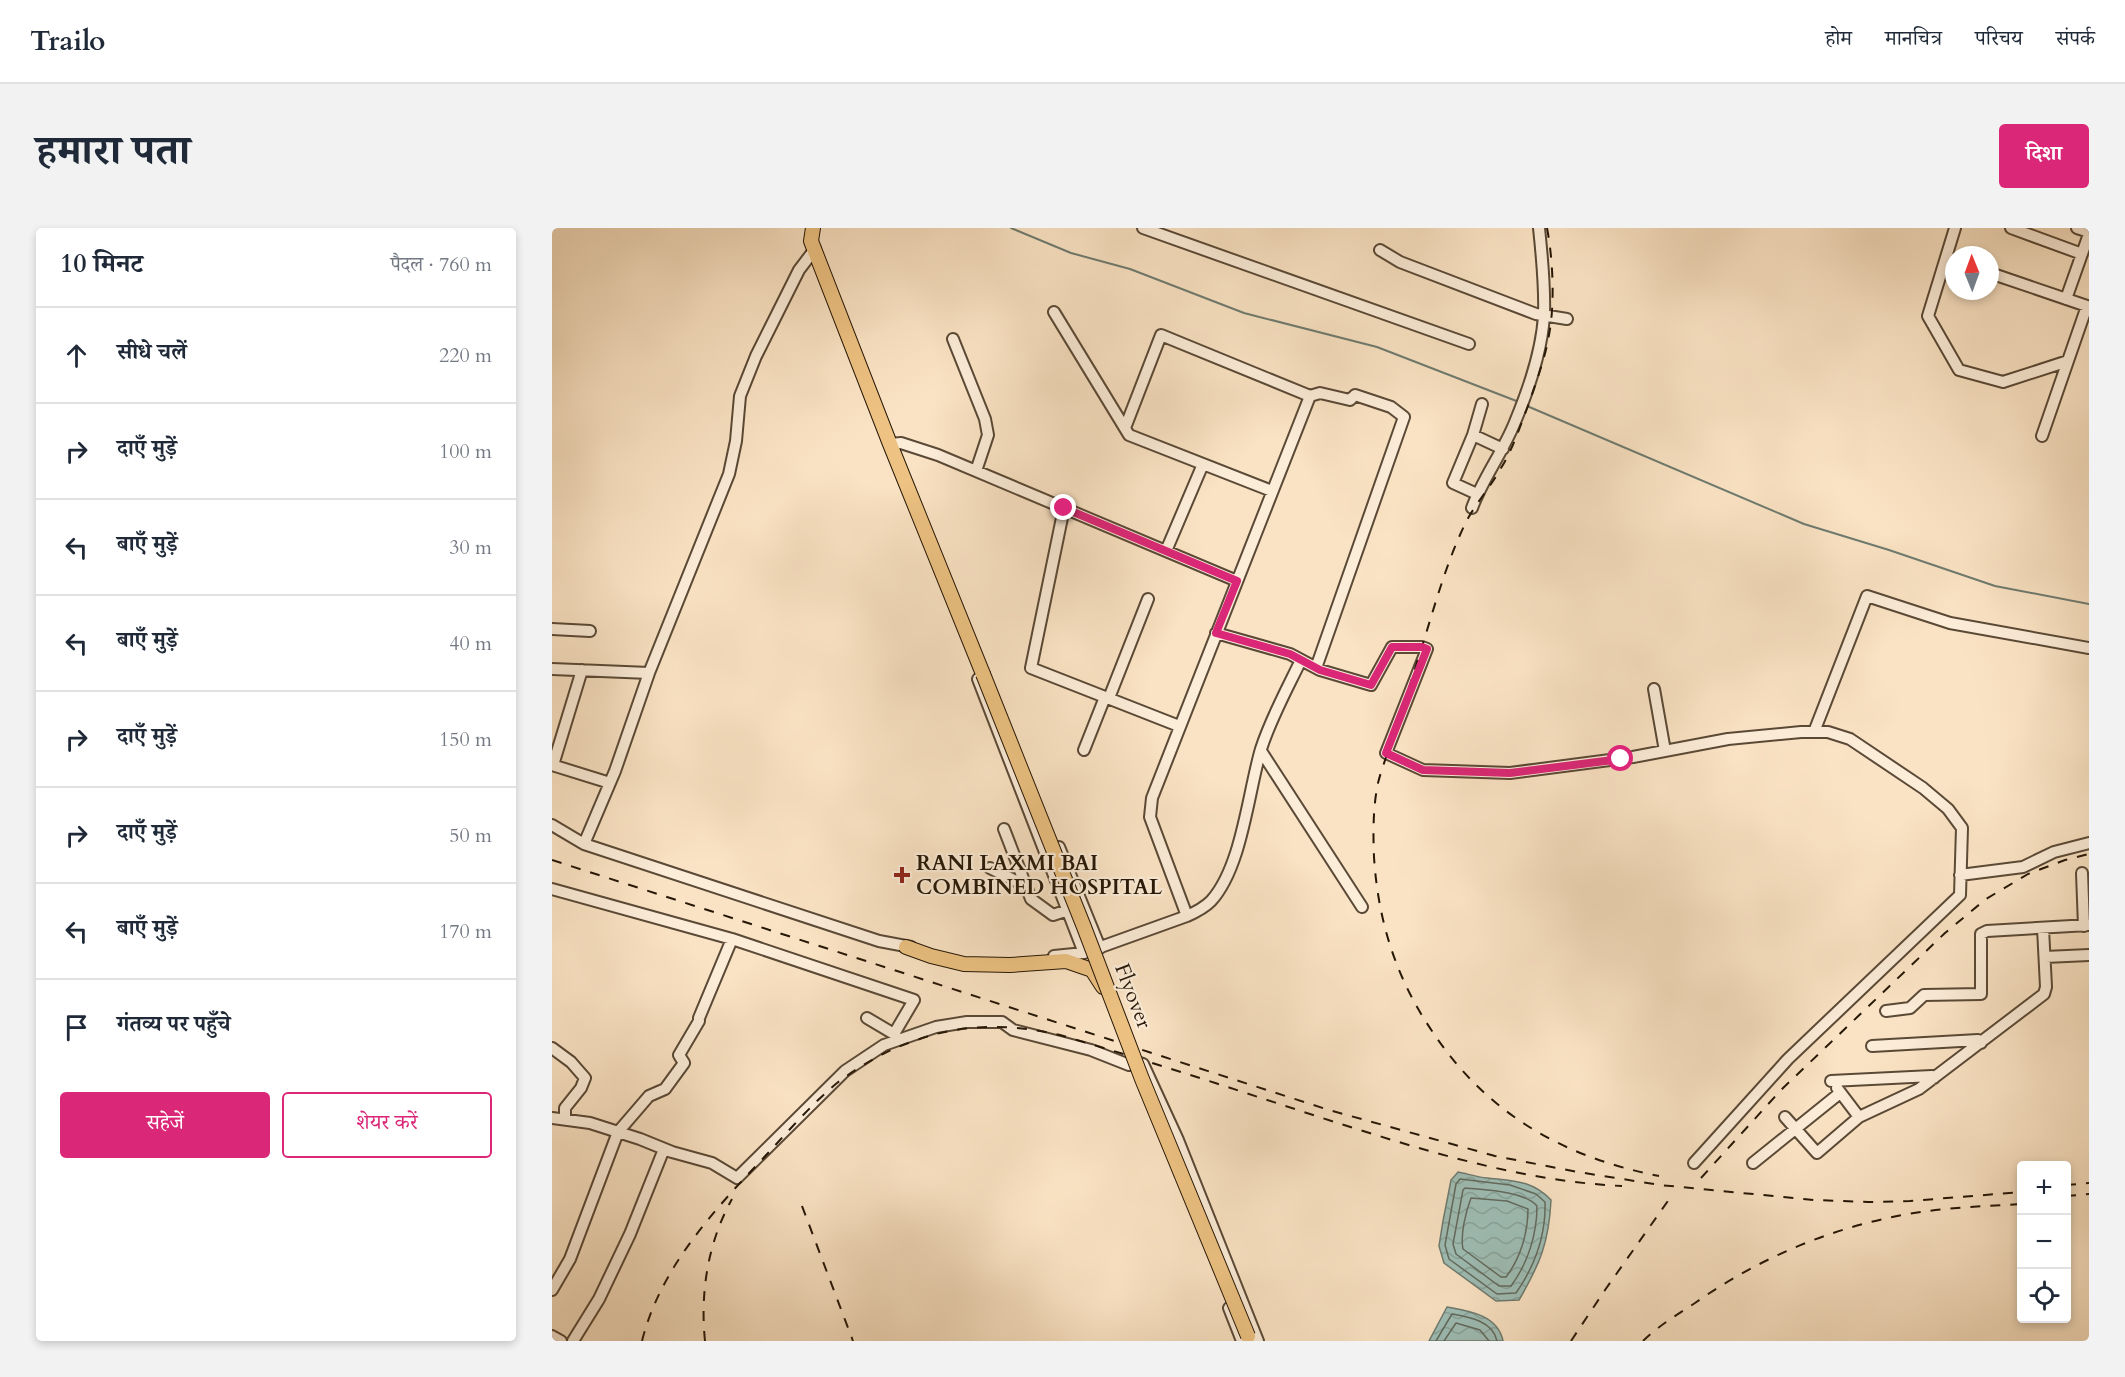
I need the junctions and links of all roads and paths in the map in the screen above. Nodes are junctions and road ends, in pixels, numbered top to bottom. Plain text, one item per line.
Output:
1 (813, 228) edge
2 (1143, 228) edge
3 (1539, 228) edge
4 (1955, 228) edge
5 (2011, 228) edge
6 (2077, 228) edge
7 (2089, 233) edge
8 (1952, 246) edge
9 (814, 249) junction
10 (1380, 249) dead end
11 (2082, 254) junction
12 (1945, 272) edge
13 (1999, 276) edge
14 (2066, 299) junction
15 (1054, 312) dead end
16 (1544, 315) junction
17 (1567, 319) dead end
18 (953, 339) dead end
19 (1469, 344) dead end
20 (2068, 361) junction
21 (1310, 396) junction
22 (1482, 404) dead end
23 (1125, 428) junction
24 (1473, 435) junction
25 (2042, 436) dead end
26 (890, 444) junction
27 (1503, 449) junction
28 (1203, 464) junction
29 (976, 471) junction
30 (1272, 491) junction
31 (1477, 494) junction
32 (1064, 508) junction
33 (1472, 508) dead end
34 (1166, 551) junction
35 (1237, 581) junction
36 (1148, 599) dead end
37 (552, 629) edge
38 (590, 631) dead end
39 (1216, 633) junction
40 (2089, 648) edge
41 (1301, 660) junction
42 (1316, 668) junction
43 (552, 669) edge
44 (981, 669) junction
45 (582, 670) junction
46 (650, 673) junction
47 (1654, 689) dead end
48 (1107, 697) junction
49 (1179, 726) junction
50 (1814, 732) junction
51 (1084, 750) dead end
52 (1261, 751) junction
53 (1665, 751) junction
54 (552, 765) edge
55 (610, 783) junction
56 (552, 825) edge
57 (1004, 829) dead end
58 (2089, 843) edge
59 (584, 844) junction
60 (990, 868) dead end
61 (2082, 873) dead end
62 (1960, 875) junction
63 (1024, 882) junction
64 (552, 890) edge
65 (2086, 890) edge
66 (1362, 907) dead end
67 (1068, 910) junction
68 (1187, 916) junction
69 (2086, 925) edge
70 (2043, 928) junction
71 (732, 939) junction
72 (1100, 948) junction
73 (912, 949) junction
74 (1084, 953) junction
75 (2089, 955) edge
76 (2045, 957) junction
77 (1886, 1011) dead end
78 (867, 1018) dead end
79 (1119, 1018) junction
80 (1981, 1042) junction
81 (1872, 1046) dead end
82 (552, 1048) edge
83 (1130, 1065) junction
84 (1934, 1078) junction
85 (1840, 1093) junction
86 (1785, 1117) dead end
87 (1859, 1117) junction
88 (552, 1118) edge
89 (565, 1119) junction
90 (1795, 1129) junction
91 (618, 1132) junction
92 (664, 1149) junction
93 (1694, 1163) dead end
94 (1753, 1163) dead end
95 (552, 1290) edge
96 (552, 1336) edge
97 (1249, 1340) edge
98 (561, 1341) edge
99 (573, 1341) edge

1 - 9 main road, Flyover
2 - 19 street
3 - 16 street
4 - 8 street
5 - 11 street
6 - 7 street
7 - 11 street
9 - 26 main road, Flyover
9 - 46 street
10 - 16 street
11 - 14 street
12 - 20 street
13 - 14 street
14 - 20 street
15 - 23 street
16 - 17 street
16 - 27 street
18 - 29 street
20 - 25 street
21 - 23 street
21 - 30 street
21 - 42 street
22 - 24 street
23 - 28 street
24 - 27 street
24 - 31 street
26 - 29 street
26 - 44 main road, Flyover
27 - 31 street
28 - 30 street
28 - 34 street
29 - 32 street
30 - 35 street
31 - 33 street
32 - 34 street
32 - 48 street
34 - 35 street
35 - 39 street
36 - 48 street
37 - 38 street
39 - 41 street
39 - 49 street
40 - 50 street
41 - 42 street
41 - 52 street
42 - 53 street
43 - 45 street
44 - 67 street
44 - 72 street
44 - 79 main road, Flyover, bridge
45 - 46 street
45 - 54 street
46 - 55 street
47 - 53 street
48 - 49 street
48 - 51 street
49 - 68 street
50 - 53 street
50 - 62 street
52 - 66 street
52 - 68 street
54 - 55 street
55 - 59 street
56 - 59 street
57 - 63 street
58 - 62 street
59 - 73 street
60 - 63 street
61 - 65 street
62 - 93 street
63 - 67 street
64 - 71 street
65 - 69 street
67 - 74 street
68 - 72 street
69 - 70 street
70 - 76 street
70 - 77 street
71 - 78 street
71 - 91 street
72 - 74 street
73 - 74 street
73 - 79 main road, bridge
75 - 76 street
76 - 80 street
79 - 97 main road, Flyover, bridge
80 - 81 street
80 - 84 street
82 - 89 street
83 - 92 street
83 - 97 street
83 - 97 street
84 - 85 street
84 - 87 street
85 - 87 street
85 - 90 street
86 - 90 street
87 - 90 street
88 - 89 street
89 - 91 street
90 - 94 street
91 - 92 street
91 - 95 street
92 - 99 street
96 - 98 street

